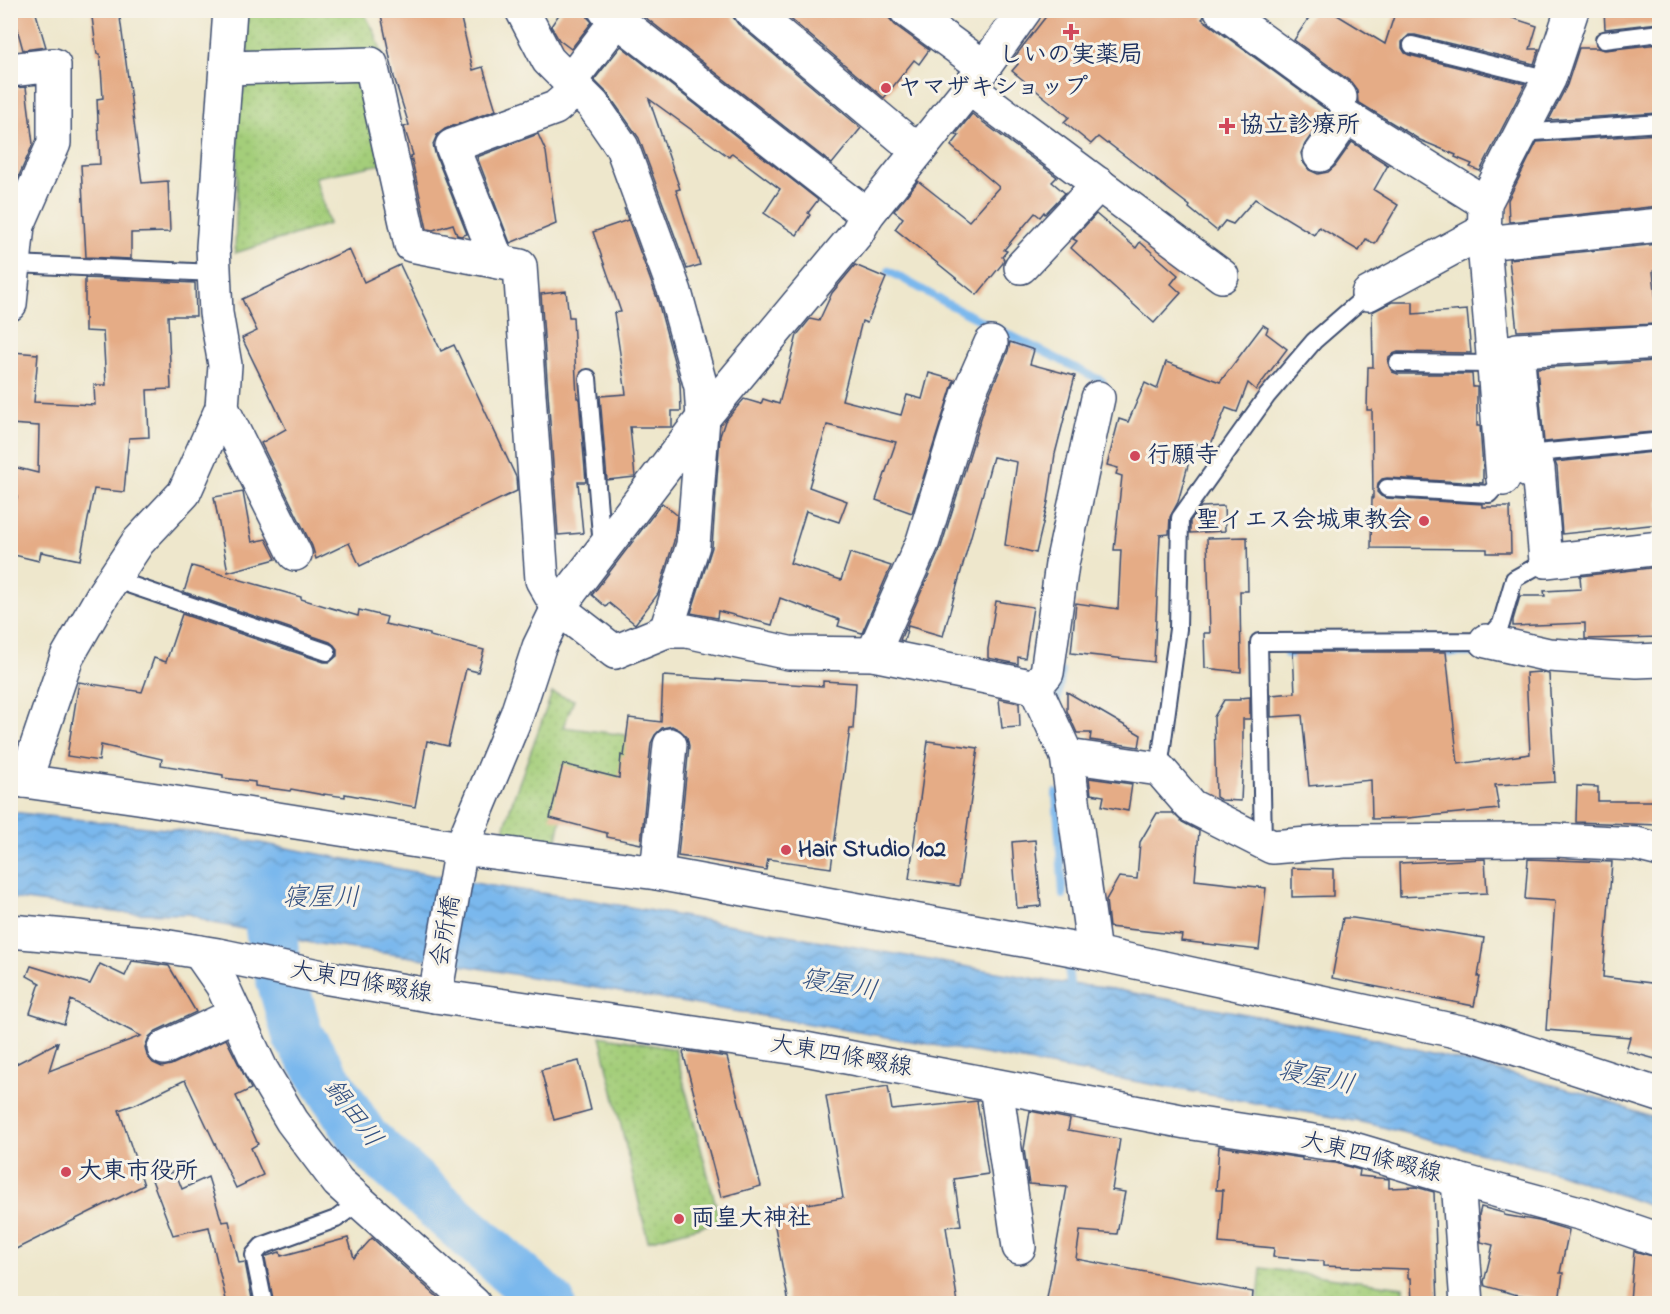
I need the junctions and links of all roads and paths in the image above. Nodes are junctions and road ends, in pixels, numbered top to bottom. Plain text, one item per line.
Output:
1 (230, 10) edge
2 (522, 10) edge
3 (750, 10) edge
4 (906, 10) edge
5 (1025, 10) edge
6 (1221, 10) edge
7 (1572, 10) edge
8 (611, 15) edge
9 (1659, 33) edge
10 (1604, 40) dead end
11 (1412, 45) dead end
12 (227, 68) junction
13 (10, 70) edge
14 (976, 77) junction
15 (1549, 79) junction
16 (573, 85) junction
17 (1340, 98) dead end
18 (1659, 123) edge
19 (1521, 134) junction
20 (918, 151) junction
21 (1320, 155) dead end
22 (1099, 184) junction
23 (867, 215) junction
24 (1659, 225) edge
25 (1484, 226) junction
26 (498, 262) junction
27 (15, 264) junction
28 (1022, 267) dead end
29 (215, 273) junction
30 (1222, 276) dead end
31 (1368, 294) joint
32 (10, 304) edge
33 (1659, 342) edge
34 (991, 343) dead end
35 (1398, 363) dead end
36 (1493, 364) junction
37 (588, 378) dead end
38 (1098, 398) dead end
39 (222, 408) junction
40 (704, 418) junction
41 (1517, 442) junction
42 (1653, 442) dead end
43 (1503, 479) joint
44 (1387, 488) dead end
45 (1659, 549) edge
46 (602, 551) junction
47 (295, 554) dead end
48 (1546, 561) junction
49 (113, 579) junction
50 (558, 608) junction
51 (666, 631) junction
52 (1486, 641) junction
53 (327, 652) dead end
54 (873, 654) junction
55 (1659, 660) edge
56 (1035, 687) junction
57 (670, 745) dead end
58 (1067, 756) junction
59 (1159, 769) junction
60 (18, 780) edge
61 (1263, 842) junction
62 (1659, 850) edge
63 (459, 857) junction
64 (657, 873) junction
65 (10, 931) edge
66 (1094, 953) junction
67 (208, 954) junction
68 (435, 996) junction
69 (236, 1014) junction
70 (164, 1048) dead end
71 (996, 1086) junction
72 (1659, 1095) edge
73 (1458, 1180) junction
74 (360, 1201) junction
75 (1659, 1240) edge
76 (1019, 1247) dead end
77 (1473, 1302) edge
78 (264, 1304) edge
79 (474, 1304) edge

1 - 12 street
2 - 16 street
3 - 20 street
4 - 14 street
5 - 14 street, 会所橋
6 - 17 street
7 - 15 street
8 - 16 street
8 - 23 street
9 - 10 lane
11 - 15 lane
12 - 26 street
12 - 29 street
13 - 27 street
14 - 20 street, 会所橋
14 - 22 street
15 - 19 street
16 - 26 street
16 - 40 street
18 - 19 lane
19 - 25 street
20 - 23 street, 会所橋
21 - 25 street
22 - 28 street
22 - 30 street
23 - 40 street, 会所橋
24 - 25 street
25 - 31 street
25 - 36 street
26 - 50 street
27 - 29 lane
27 - 32 street
29 - 39 street
31 - 59 lane
33 - 41 street
34 - 54 street
35 - 36 lane
36 - 41 street
37 - 46 lane
38 - 56 street
39 - 47 street
39 - 49 street
40 - 46 street, 会所橋
40 - 51 street
41 - 42 lane
41 - 43 street
41 - 48 street
43 - 44 lane
45 - 48 street
46 - 50 street, 会所橋
48 - 52 lane
49 - 53 lane
49 - 60 street
50 - 51 street
50 - 63 street, 会所橋
51 - 54 street
52 - 55 street
52 - 61 lane
54 - 56 street
56 - 58 street
57 - 64 street
58 - 59 street
58 - 66 street
59 - 61 street
60 - 63 street
61 - 62 street
63 - 64 street
63 - 68 street, 会所橋
64 - 66 street
65 - 67 street, 大東四條畷線
66 - 72 street
67 - 68 street, 大東四條畷線
67 - 69 street
68 - 71 street, 大東四條畷線
69 - 70 street
69 - 74 street
71 - 73 street, 大東四條畷線
71 - 76 street
73 - 75 street, 大東四條畷線
73 - 77 street
74 - 78 lane
74 - 79 street

